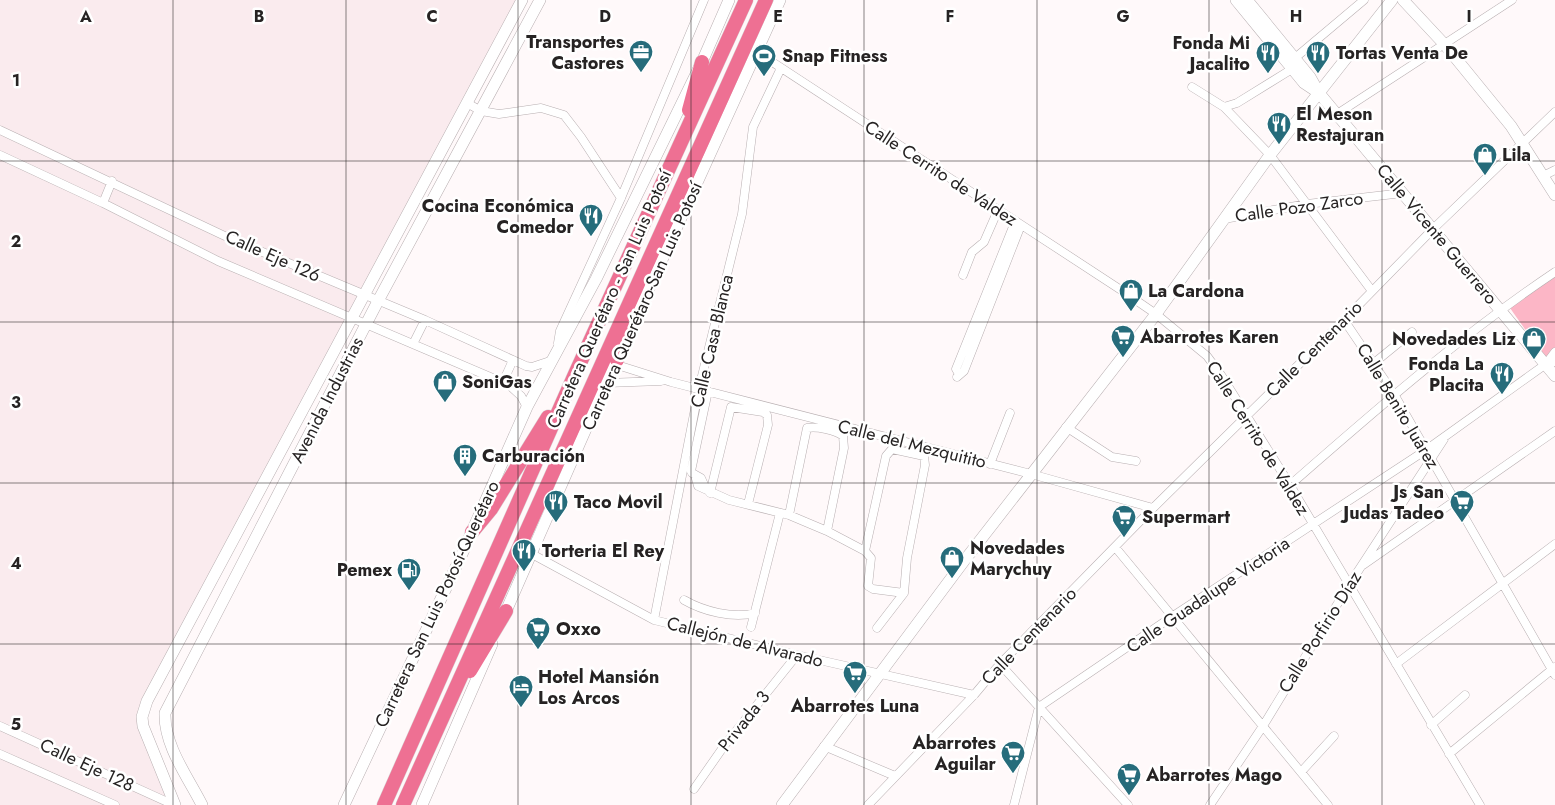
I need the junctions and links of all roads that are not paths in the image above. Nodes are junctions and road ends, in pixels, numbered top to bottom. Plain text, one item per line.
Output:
1 (522, 0) edge
2 (540, 0) edge
3 (704, 0) edge
4 (729, 0) edge
5 (746, 0) edge
6 (766, 0) edge
7 (780, 0) edge
8 (1236, 0) edge
9 (1247, 0) edge
10 (1364, 0) edge
11 (1392, 0) edge
12 (1403, 0) edge
13 (1512, 0) edge
14 (1267, 32) junction
15 (1445, 45) junction
16 (757, 52) junction
17 (702, 62) junction
18 (1294, 63) junction
19 (781, 68) junction
20 (1192, 88) dead end
21 (1319, 93) junction
22 (467, 103) junction
23 (1224, 107) junction
24 (481, 111) junction
25 (1555, 112) edge
26 (1337, 114) junction
27 (0, 130) edge
28 (1523, 143) junction
29 (680, 145) junction
30 (0, 155) edge
31 (1270, 155) junction
32 (1555, 170) edge
33 (1543, 176) junction
34 (112, 180) junction
35 (1403, 193) junction
36 (1555, 195) edge
37 (621, 198) junction
38 (103, 203) junction
39 (1307, 204) junction
40 (998, 210) junction
41 (1224, 218) junction
42 (1018, 224) junction
43 (1433, 228) junction
44 (1555, 272) edge
45 (964, 275) dead end
46 (1372, 291) junction
47 (365, 296) junction
48 (378, 301) junction
49 (628, 302) junction
50 (1500, 309) junction
51 (1156, 314) junction
52 (352, 319) junction
53 (425, 320) junction
54 (1344, 320) junction
55 (365, 325) junction
56 (1412, 332) dead end
57 (413, 344) junction
58 (558, 348) junction
59 (1555, 352) edge
60 (513, 360) junction
61 (550, 361) junction
62 (615, 362) junction
63 (1374, 363) junction
64 (1551, 363) edge
65 (575, 374) junction
66 (958, 376) dead end
67 (1555, 376) edge
68 (503, 382) junction
69 (671, 382) junction
70 (606, 383) junction
71 (699, 388) junction
72 (708, 390) junction
73 (1394, 394) junction
74 (526, 407) junction
75 (1010, 413) dead end
76 (1247, 415) junction
77 (1066, 427) junction
78 (1555, 431) edge
79 (1446, 435) junction
80 (1426, 450) junction
81 (1432, 460) junction
82 (1136, 462) dead end
83 (990, 464) junction
84 (690, 472) junction
85 (1031, 474) junction
86 (1290, 485) junction
87 (708, 491) junction
88 (1456, 501) junction
89 (748, 504) junction
90 (250, 506) junction
91 (1153, 508) junction
92 (780, 512) junction
93 (268, 514) junction
94 (789, 515) junction
95 (1313, 525) junction
96 (827, 531) junction
97 (472, 532) junction
98 (1555, 544) edge
99 (1115, 547) junction
100 (864, 551) junction
101 (530, 553) junction
102 (1361, 566) junction
103 (1502, 584) junction
104 (1349, 585) junction
105 (904, 593) junction
106 (684, 600) dead end
107 (506, 611) junction
108 (755, 613) junction
109 (1173, 616) junction
110 (654, 620) junction
111 (751, 626) dead end
112 (877, 628) dead end
113 (797, 655) junction
114 (170, 657) junction
115 (1000, 664) junction
116 (1396, 664) junction
117 (191, 666) junction
118 (1554, 671) edge
119 (880, 674) junction
120 (974, 695) junction
121 (1465, 695) dead end
122 (1040, 707) junction
123 (439, 723) junction
124 (1432, 725) junction
125 (0, 726) edge
126 (1263, 726) junction
127 (1334, 736) dead end
128 (824, 746) junction
129 (0, 754) edge
130 (1449, 754) junction
131 (1301, 772) junction
132 (895, 776) junction
133 (694, 789) dead end
134 (115, 805) edge
135 (174, 805) edge
136 (202, 805) edge
137 (344, 805) edge
138 (384, 805) edge
139 (403, 805) edge
140 (422, 805) edge
141 (782, 805) edge
142 (868, 805) edge
143 (1014, 805) edge
144 (1128, 805) edge
145 (1210, 805) edge
146 (1328, 805) edge
147 (1480, 805) edge

1 - 22 main road, Avenida Industrias
2 - 24 main road, Avenida Industrias
3 - 37 street
4 - 17 main road, Carretera San Luis Potosí-Querétaro
5 - 29 highway, Carretera Querétaro - San Luis Potosí
6 - 49 highway, Carretera Querétaro - San Luis Potosí
7 - 16 main road, Carretera Querétaro-San Luis Potosí
8 - 14 main road
9 - 14 main road
10 - 18 street
11 - 21 main road
12 - 15 main road
13 - 15 street
14 - 18 main road, Calle Vicente Guerrero
15 - 26 street
15 - 28 main road
16 - 19 street, Calle Cerrito de Valdez
16 - 62 main road, Carretera Querétaro-San Luis Potosí
17 - 29 highway
17 - 58 main road, Carretera San Luis Potosí-Querétaro
18 - 21 main road, Calle Vicente Guerrero
18 - 23 street
19 - 40 street, Calle Cerrito de Valdez
19 - 71 street, Calle Casa Blanca
20 - 23 street
21 - 26 main road, Calle Vicente Guerrero
21 - 31 main road
22 - 24 street
22 - 47 main road, Avenida Industrias
23 - 31 street
24 - 37 street
24 - 48 main road, Avenida Industrias
25 - 28 street, Calle Centenario
26 - 35 main road, Calle Vicente Guerrero
27 - 34 street, Calle Eje 126
28 - 33 main road
28 - 43 street, Calle Centenario
29 - 65 highway, Carretera Querétaro - San Luis Potosí
30 - 38 street, Calle Eje 126
31 - 39 street
31 - 41 main road
32 - 33 street
33 - 36 main road
34 - 38 street
34 - 47 street, Calle Eje 126
35 - 39 street, Calle Pozo Zarco
35 - 43 main road, Calle Vicente Guerrero
37 - 58 street
38 - 52 street, Calle Eje 126
39 - 41 street, Calle Pozo Zarco
39 - 46 street
40 - 42 street, Calle Cerrito de Valdez
40 - 45 street
41 - 51 main road
42 - 51 street, Calle Cerrito de Valdez
42 - 66 street
43 - 46 street, Calle Centenario
43 - 50 main road, Calle Vicente Guerrero
44 - 50 street
46 - 54 street, Calle Centenario
47 - 48 street, Calle Eje 126
47 - 52 main road, Avenida Industrias
48 - 53 street, Calle Eje 126
48 - 55 main road, Avenida Industrias
49 - 62 highway
49 - 123 highway, Carretera Querétaro - San Luis Potosí
50 - 64 main road, Calle Vicente Guerrero
50 - 73 street
51 - 76 street, Calle Cerrito de Valdez
51 - 77 main road
52 - 55 street, Calle Eje 126
52 - 90 main road, Avenida Industrias
53 - 57 street
53 - 60 street, Calle Eje 126
54 - 63 street, Calle Benito Juárez
54 - 76 street, Calle Centenario
55 - 57 street, Calle Eje 126
55 - 93 main road, Avenida Industrias
56 - 63 street
57 - 68 street, Calle Eje 126
58 - 61 main road, Carretera San Luis Potosí-Querétaro
59 - 64 street, Calle Guadalupe Victoria
60 - 61 street, Calle Eje 126
60 - 68 street
61 - 74 main road, Carretera San Luis Potosí-Querétaro
62 - 69 street, Calle del Mezquitito
62 - 70 main road, Carretera Querétaro-San Luis Potosí
63 - 73 street, Calle Benito Juárez
64 - 67 main road, Calle Vicente Guerrero
64 - 79 street, Calle Guadalupe Victoria
65 - 97 highway
65 - 138 highway, Carretera Querétaro - San Luis Potosí
68 - 74 street, Calle Eje 126
69 - 70 street, Calle del Mezquitito
69 - 71 street, Calle del Mezquitito
70 - 101 main road, Carretera Querétaro-San Luis Potosí
71 - 72 street, Calle del Mezquitito
71 - 84 street, Calle Casa Blanca
72 - 83 street, Calle del Mezquitito
72 - 84 street
73 - 80 street, Calle Benito Juárez
73 - 86 street
74 - 97 main road, Carretera San Luis Potosí-Querétaro
75 - 83 street
76 - 86 street, Calle Cerrito de Valdez
76 - 91 street, Calle Centenario
77 - 82 street
77 - 85 main road
78 - 88 street
79 - 80 street, Calle Guadalupe Victoria
79 - 81 street, Calle Porfirio Díaz
80 - 81 street, Calle Benito Juárez
80 - 95 street, Calle Guadalupe Victoria
81 - 88 street, Calle Benito Juárez
81 - 102 street, Calle Porfirio Díaz
83 - 85 street, Calle del Mezquitito
84 - 87 street
84 - 110 street, Calle Casa Blanca
85 - 91 street, Calle del Mezquitito
85 - 119 main road
86 - 95 street, Calle Cerrito de Valdez
87 - 89 street
87 - 89 street
88 - 102 street
88 - 103 street, Calle Benito Juárez
89 - 92 street
90 - 93 main road
90 - 114 main road, Avenida Industrias
91 - 99 street, Calle Centenario
92 - 94 street
92 - 108 street
93 - 117 main road, Avenida Industrias
94 - 96 street
94 - 96 street
95 - 104 street, Calle Cerrito de Valdez
95 - 109 street, Calle Guadalupe Victoria
96 - 100 street
97 - 137 main road, Carretera San Luis Potosí-Querétaro
98 - 103 street
99 - 109 street
99 - 115 street, Calle Centenario
100 - 105 street
100 - 105 street
101 - 107 main road, Carretera Querétaro-San Luis Potosí
101 - 110 street, Callejón de Alvarado
102 - 104 street, Calle Porfirio Díaz
103 - 116 street
103 - 118 street, Calle Benito Juárez
104 - 116 street, Calle Cerrito de Valdez
104 - 126 street, Calle Porfirio Díaz
105 - 112 street
106 - 108 street
107 - 123 highway
107 - 140 main road, Carretera Querétaro-San Luis Potosí
108 - 111 street
109 - 122 street, Calle Guadalupe Victoria
109 - 126 street
110 - 113 street, Callejón de Alvarado
113 - 119 street, Callejón de Alvarado
113 - 133 street, Privada 3
114 - 117 main road
114 - 135 main road, Avenida Industrias
115 - 120 street, Calle Centenario
115 - 122 street
116 - 124 street, Calle Cerrito de Valdez
117 - 136 main road, Avenida Industrias
118 - 130 street
119 - 120 street, Callejón de Alvarado
119 - 128 main road
120 - 132 street, Calle Centenario
121 - 124 street
122 - 143 street
122 - 144 street
123 - 139 highway, Carretera Querétaro - San Luis Potosí
124 - 130 street, Calle Cerrito de Valdez
125 - 135 street, Calle Eje 128
126 - 131 street
126 - 145 street, Calle Porfirio Díaz
127 - 131 street
128 - 132 street
128 - 141 main road
129 - 134 street, Calle Eje 128
130 - 147 street, Calle Cerrito de Valdez
131 - 146 street
132 - 142 street, Calle Centenario

